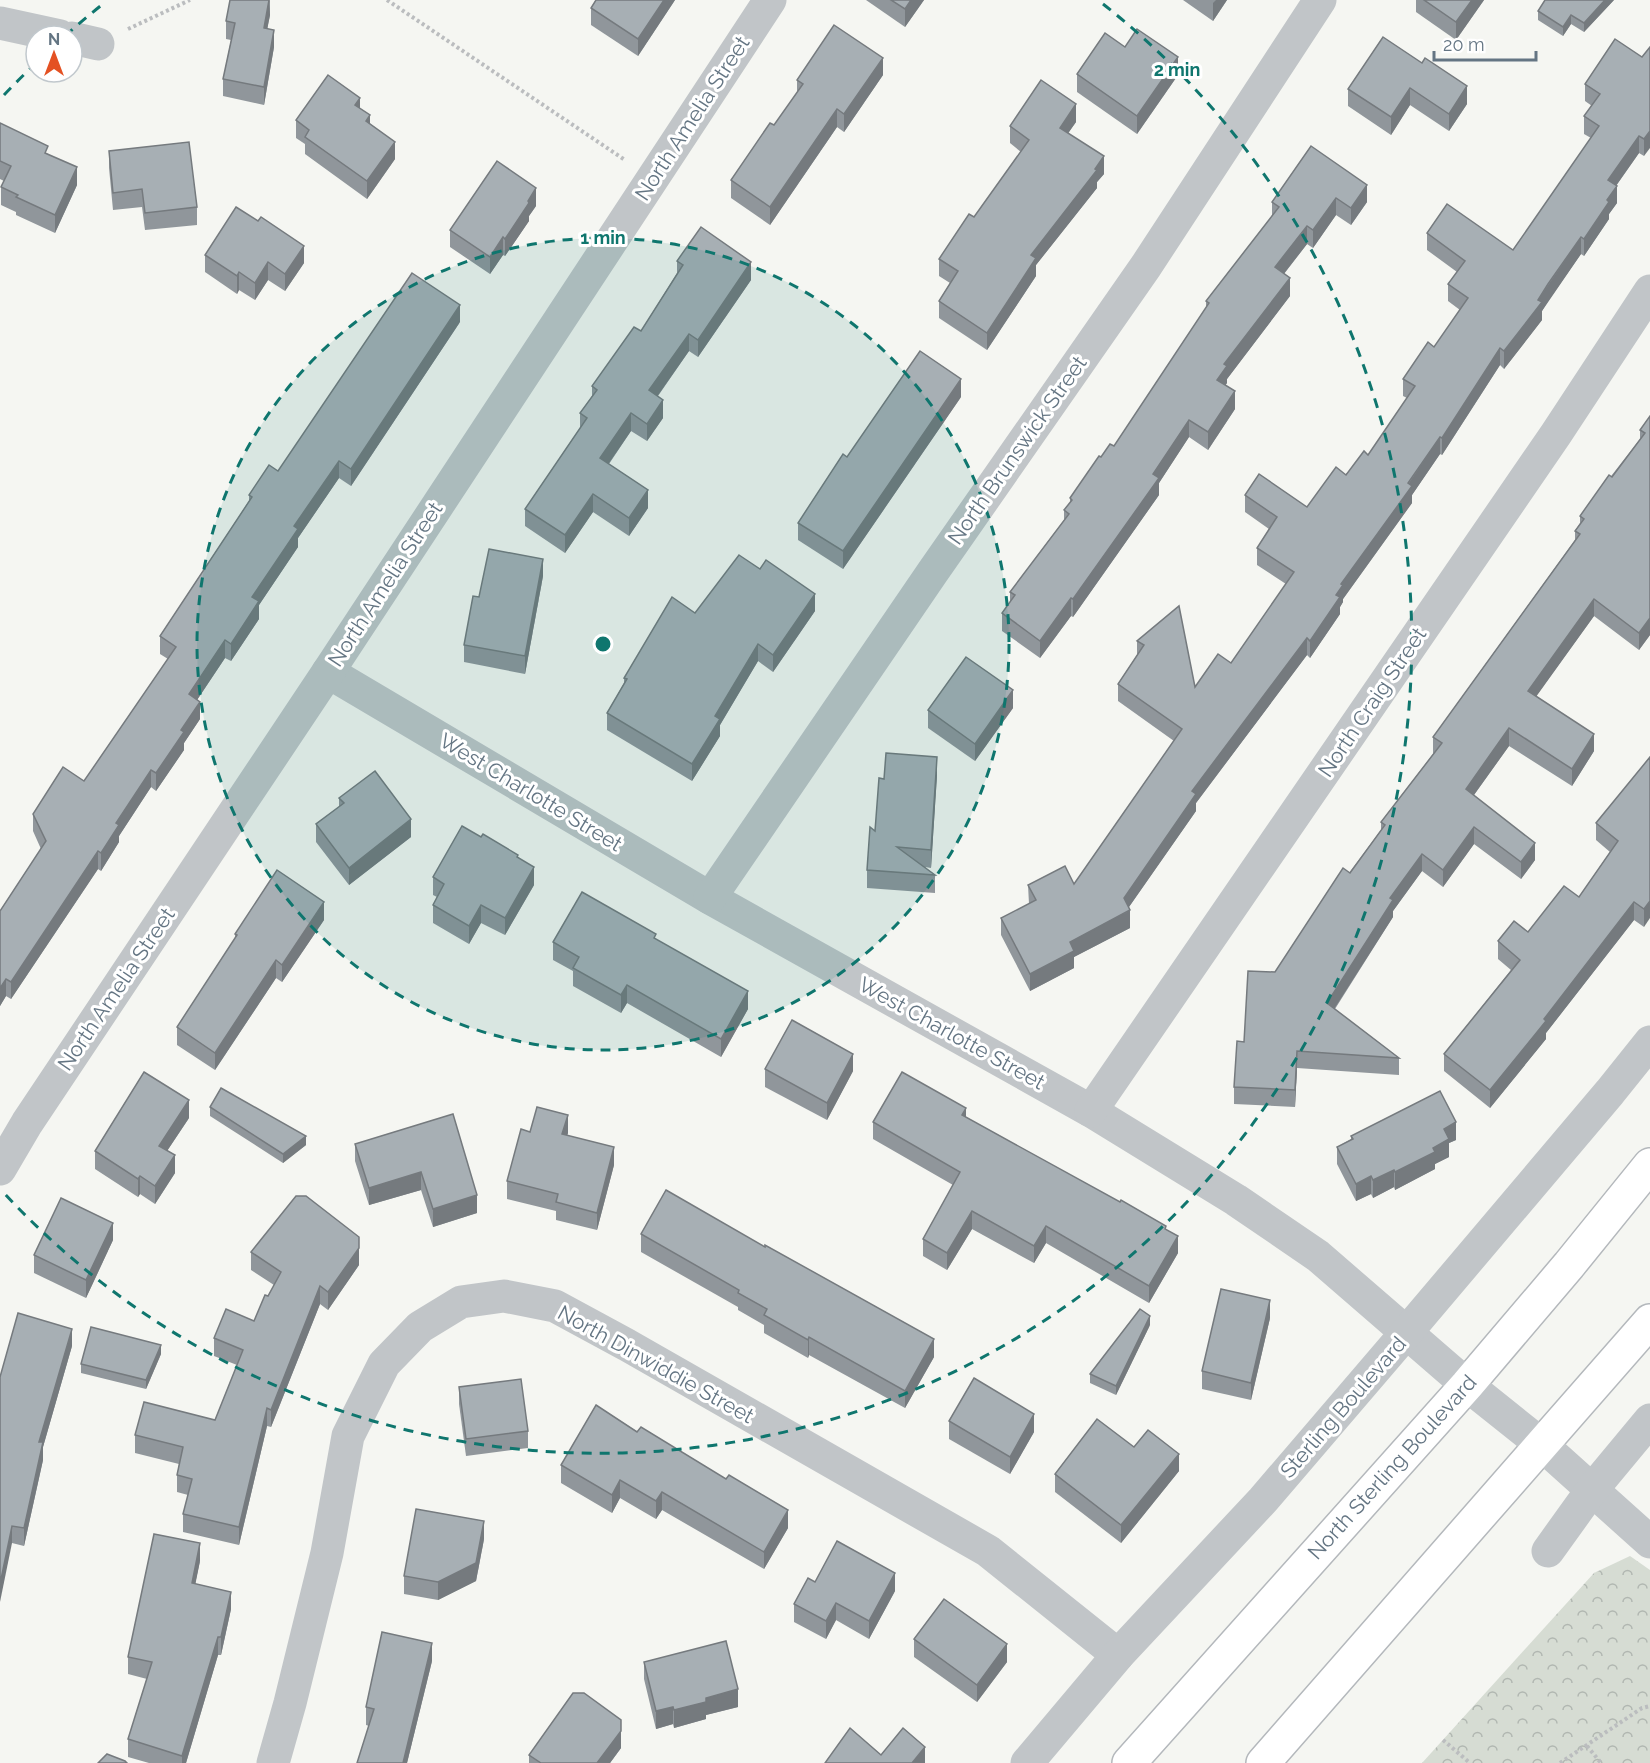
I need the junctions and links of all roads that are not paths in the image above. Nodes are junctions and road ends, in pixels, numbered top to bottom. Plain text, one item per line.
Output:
1 (770, 0) edge
2 (1320, 0) edge
3 (0, 23) edge
4 (24, 28) edge
5 (1650, 291) edge
6 (327, 672) junction
7 (710, 898) junction
8 (1650, 1042) edge
9 (1091, 1111) junction
10 (1650, 1165) edge
11 (0, 1169) edge
12 (1650, 1321) edge
13 (1406, 1333) junction
14 (1467, 1385) junction
15 (1650, 1420) edge
16 (1542, 1445) junction
17 (1591, 1491) junction
18 (1650, 1542) edge
19 (1548, 1551) dead end
20 (1118, 1655) junction
21 (273, 1763) edge
22 (1027, 1763) edge
23 (1128, 1763) edge
24 (1263, 1763) edge

1 - 6 street, North Amelia Street
2 - 7 street, North Brunswick Street
3 - 4 street
5 - 9 street, North Craig Street
6 - 7 street, West Charlotte Street
6 - 11 street, North Amelia Street
7 - 9 street, West Charlotte Street
8 - 13 street, Sterling Boulevard
9 - 13 street, West Charlotte Street
10 - 14 main road, North Sterling Boulevard
12 - 16 main road
13 - 14 street, West Charlotte Street
13 - 20 street, Sterling Boulevard
14 - 16 street, West Charlotte Street
14 - 23 main road, North Sterling Boulevard
15 - 17 street
16 - 17 street, West Charlotte Street
16 - 24 main road
17 - 18 street, West Charlotte Street
17 - 19 street
20 - 21 street, North Dinwiddie Street
20 - 22 street, Sterling Boulevard

